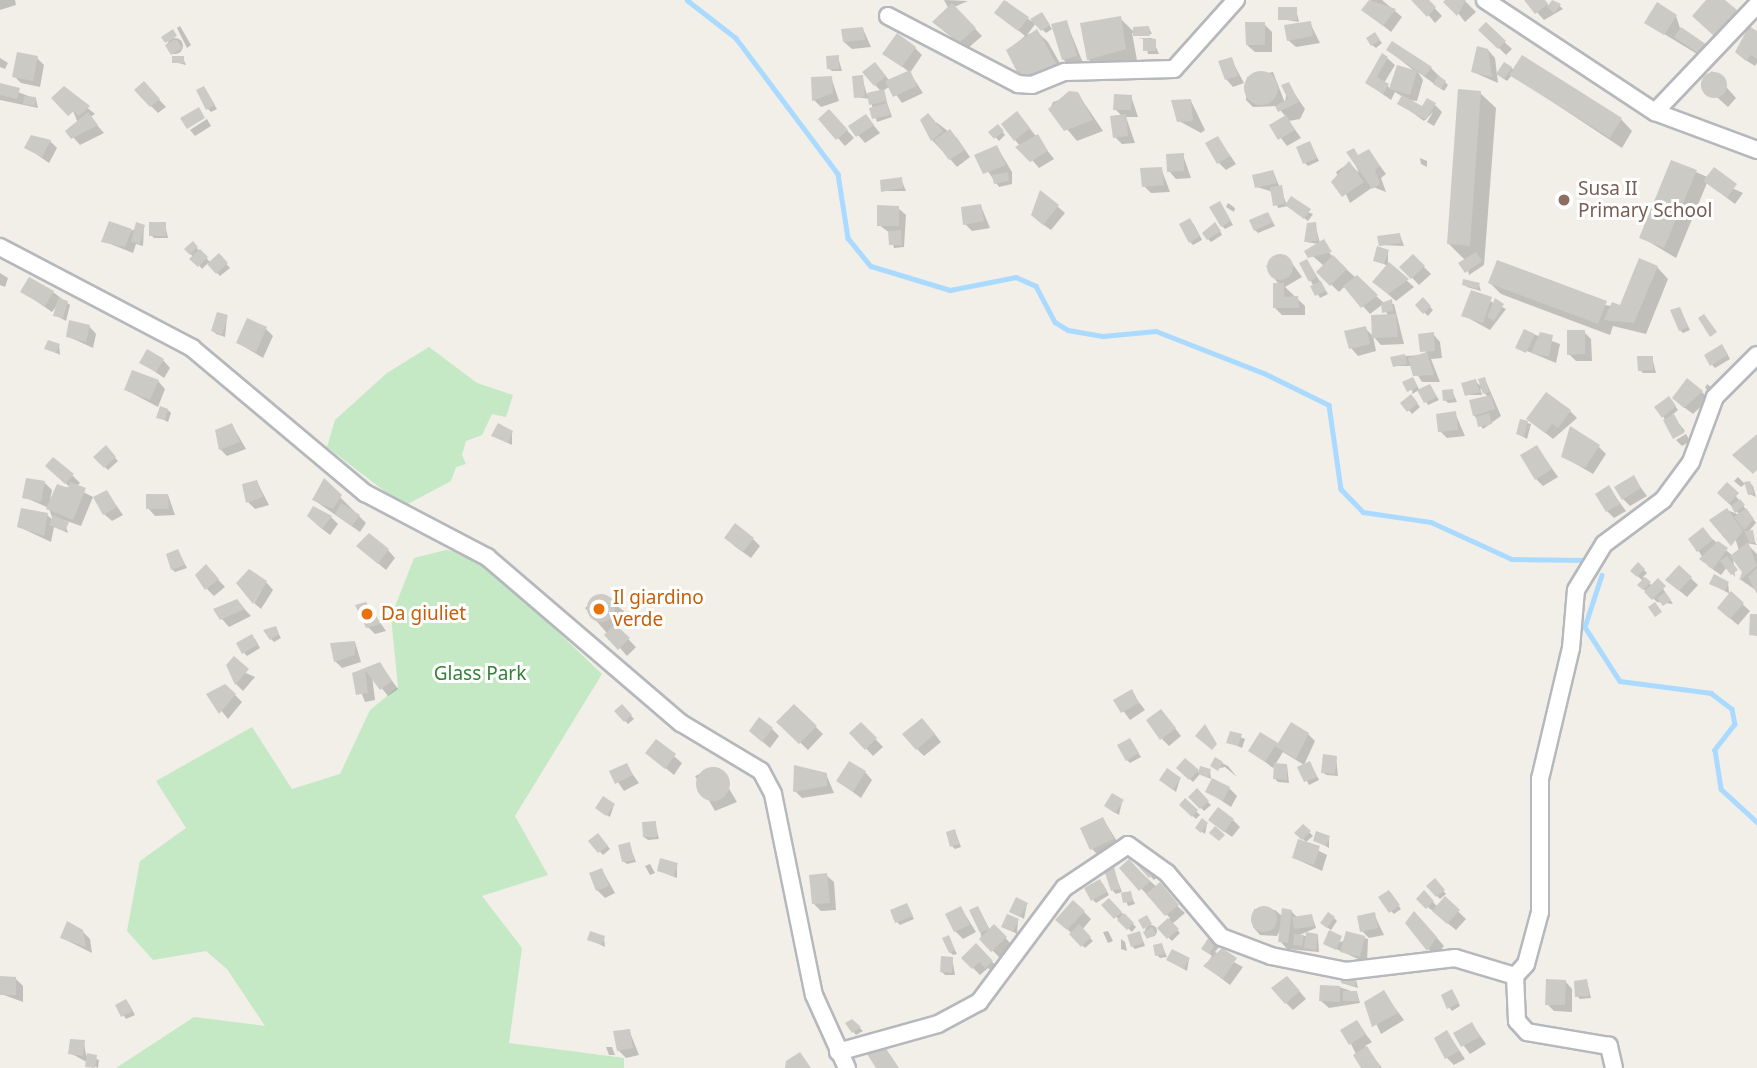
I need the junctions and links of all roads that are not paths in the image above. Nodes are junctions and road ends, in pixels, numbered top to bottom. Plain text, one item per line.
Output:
1 (1236, 0) edge
2 (1485, 0) edge
3 (1757, 5) edge
4 (888, 16) dead end
5 (1655, 112) junction
6 (1757, 150) edge
7 (0, 247) edge
8 (1757, 355) edge
9 (1515, 976) junction
10 (838, 1052) junction
11 (847, 1068) edge
12 (1614, 1068) edge

1 - 4 street
2 - 5 street
3 - 5 street
5 - 6 street
7 - 10 street
8 - 9 street
9 - 10 street
9 - 12 street
10 - 11 street

